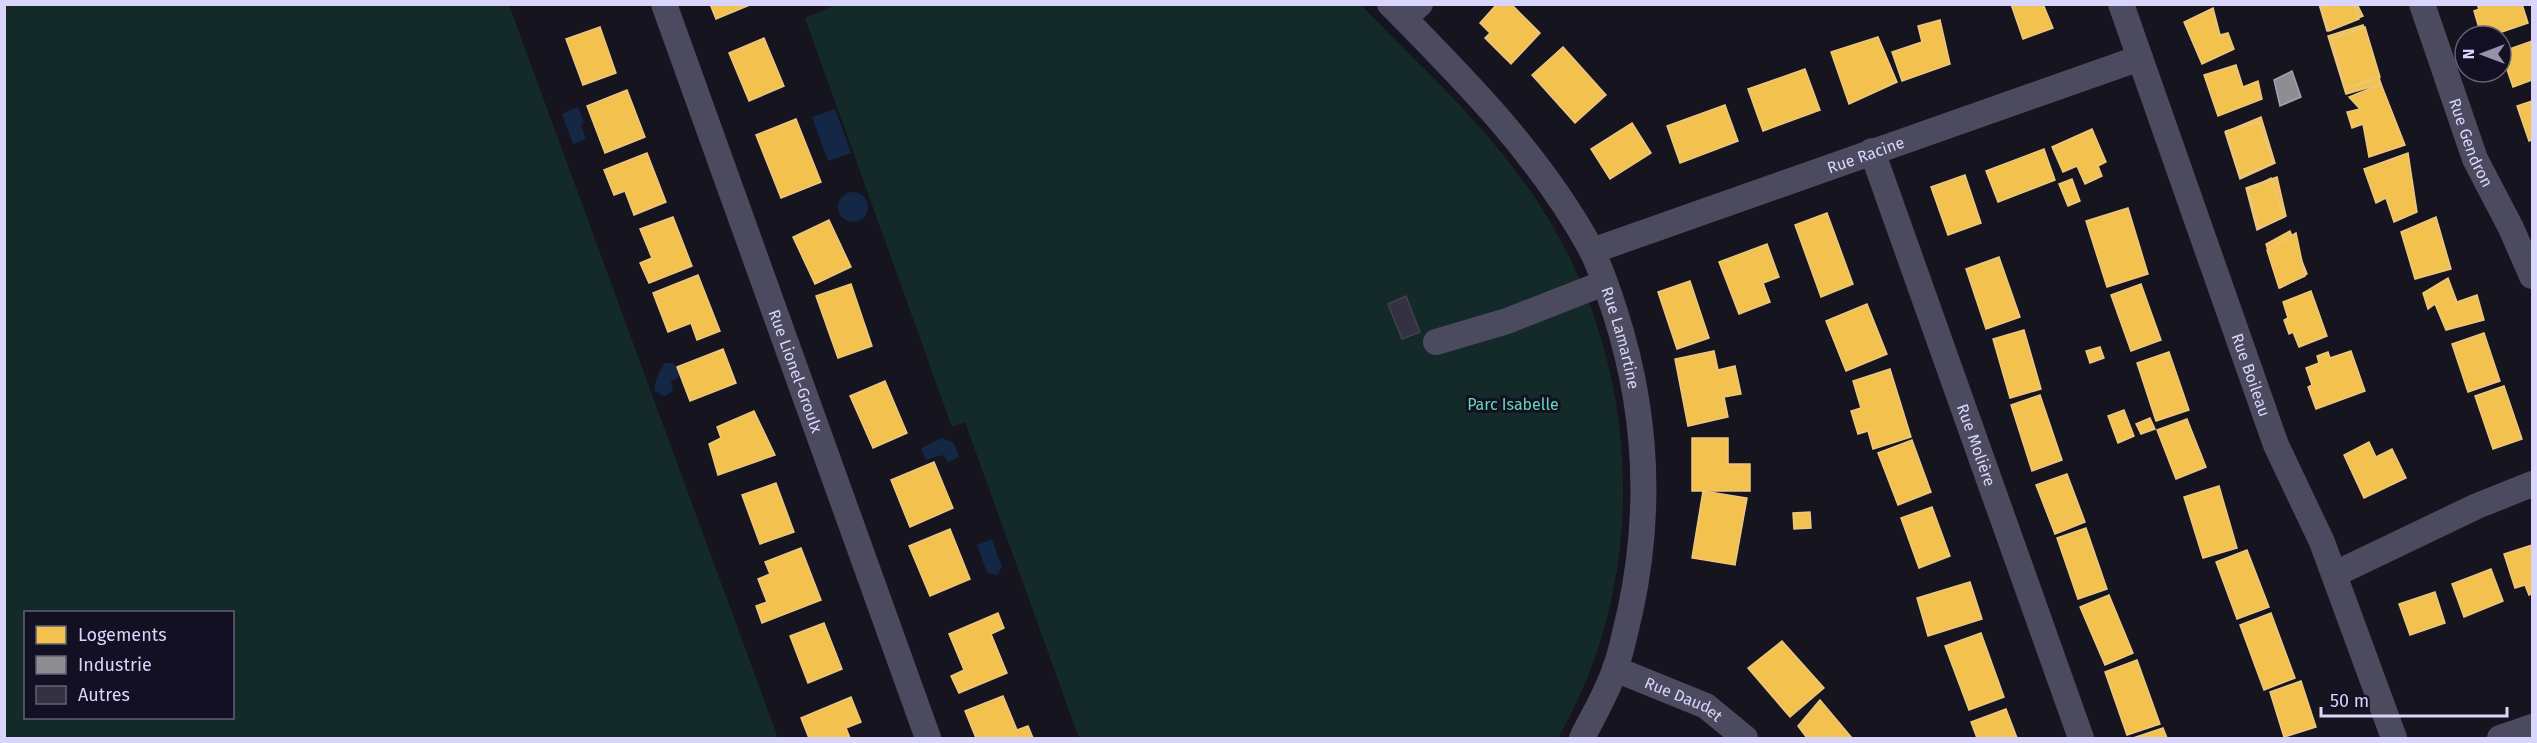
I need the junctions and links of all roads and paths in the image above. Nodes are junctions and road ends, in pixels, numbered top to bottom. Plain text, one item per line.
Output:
1 (664, 4) edge
2 (2121, 4) edge
3 (2422, 4) edge
4 (1405, 9) edge
5 (2140, 58) junction
6 (1872, 151) junction
7 (1592, 251) junction
8 (2532, 276) edge
9 (1604, 283) junction
10 (1436, 342) dead end
11 (2532, 484) edge
12 (2335, 574) junction
13 (1615, 669) junction
14 (2532, 727) edge
15 (928, 738) edge
16 (1582, 738) edge
17 (1745, 738) edge
18 (2082, 738) edge
19 (2394, 738) edge
20 (2500, 738) edge

1 - 15 street, Rue Lionel-Groulx
2 - 5 street, Rue Boileau
3 - 8 street, Rue Gendron
4 - 7 street, Rue Lamartine
5 - 6 street, Rue Racine
5 - 12 street, Rue Boileau
6 - 7 street, Rue Racine
6 - 18 street, Rue Molière
7 - 9 street, Rue Lamartine
9 - 10 street
9 - 13 street, Rue Lamartine
11 - 12 street
12 - 19 street, Rue Boileau
13 - 16 street, Rue Lamartine
13 - 17 street, Rue Daudet
14 - 20 street

